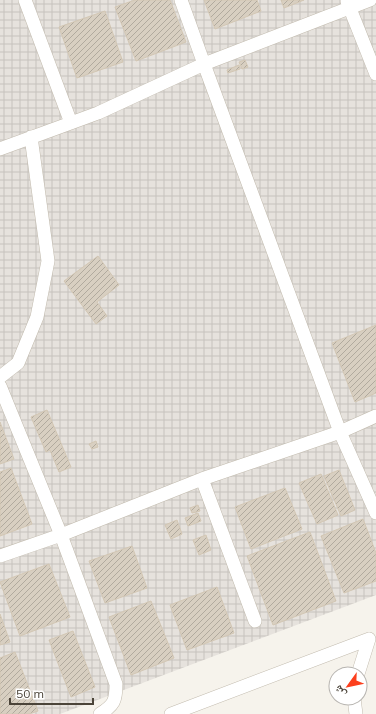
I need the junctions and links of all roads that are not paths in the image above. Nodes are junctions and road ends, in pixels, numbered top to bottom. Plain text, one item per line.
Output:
1 (25, 0) edge
2 (181, 0) edge
3 (370, 0) edge
4 (348, 4) edge
5 (204, 64) junction
6 (376, 74) edge
7 (71, 123) junction
8 (31, 137) junction
9 (0, 148) edge
10 (0, 377) edge
11 (0, 386) edge
12 (376, 416) edge
13 (340, 432) junction
14 (202, 479) junction
15 (376, 513) edge
16 (61, 535) junction
17 (0, 556) edge
18 (255, 621) dead end
19 (361, 666) edge
20 (100, 714) edge
21 (171, 714) edge

1 - 7 street
2 - 5 street
3 - 4 street
4 - 5 street
4 - 6 street
5 - 7 street
5 - 13 street
7 - 8 street
8 - 9 street
8 - 10 street
11 - 16 street
12 - 13 street
13 - 14 street
13 - 15 street
14 - 16 street
14 - 18 street
16 - 17 street
16 - 20 street
19 - 21 street

